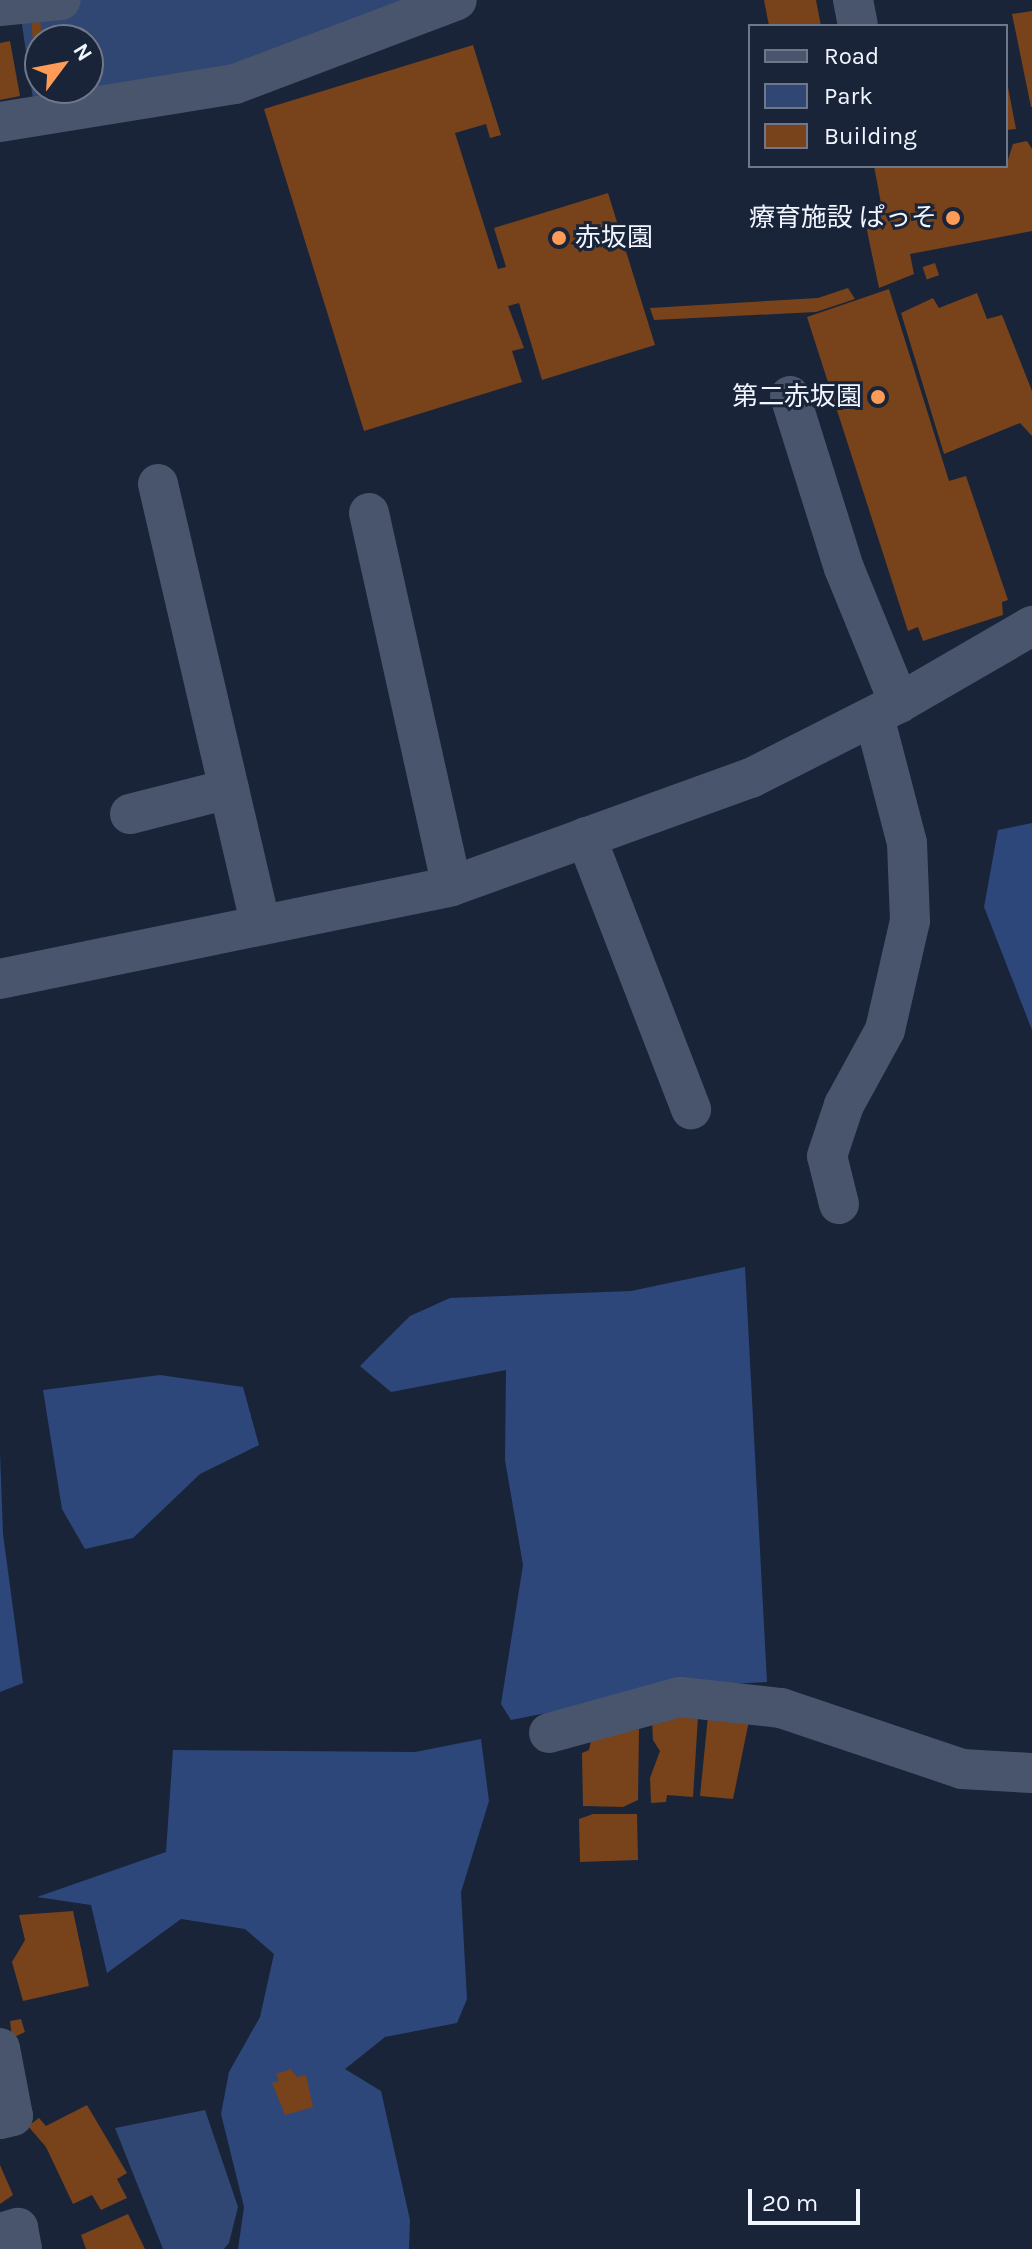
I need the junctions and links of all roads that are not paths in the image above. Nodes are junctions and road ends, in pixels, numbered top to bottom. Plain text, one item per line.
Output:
1 (61, 0) edge
2 (457, 0) edge
3 (853, 0) edge
4 (0, 6) edge
5 (858, 24) edge
6 (0, 122) edge
7 (790, 396) dead end
8 (158, 484) dead end
9 (369, 513) dead end
10 (1032, 626) edge
11 (887, 710) junction
12 (229, 789) junction
13 (130, 814) dead end
14 (586, 837) junction
15 (452, 886) junction
16 (260, 924) junction
17 (0, 979) edge
18 (691, 1109) dead end
19 (839, 1204) dead end
20 (549, 1733) dead end
21 (1032, 1773) edge
22 (0, 2048) edge
23 (0, 2119) edge
24 (0, 2233) edge
25 (22, 2249) edge

1 - 4 street
2 - 6 street
3 - 5 street
7 - 11 street
8 - 12 street
9 - 15 street
10 - 11 street
11 - 14 street
11 - 19 street
12 - 13 street
12 - 16 street
14 - 15 street
14 - 18 street
15 - 16 street
16 - 17 street
20 - 21 street
22 - 23 street
24 - 25 street

